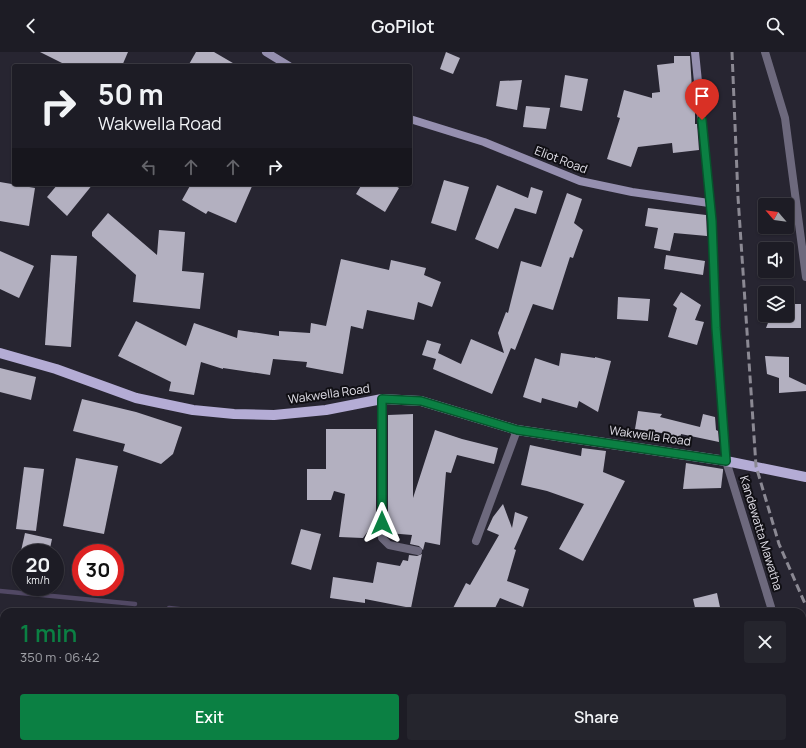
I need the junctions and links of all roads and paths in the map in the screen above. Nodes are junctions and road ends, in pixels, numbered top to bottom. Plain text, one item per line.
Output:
1 (266, 52) edge
2 (695, 52) edge
3 (765, 52) edge
4 (278, 55) edge
5 (287, 64) edge
6 (412, 120) edge
7 (709, 203) junction
8 (806, 277) edge
9 (0, 353) edge
10 (382, 399) junction
11 (517, 430) junction
12 (726, 461) junction
13 (806, 477) edge
14 (476, 541) dead end
15 (418, 551) dead end
16 (772, 608) edge

1 - 4 street
2 - 7 street
3 - 8 street
4 - 5 street
6 - 7 street, Eliot Road
7 - 12 street
9 - 10 main road, Wakwella Road
10 - 11 main road, Wakwella Road
10 - 15 street
11 - 12 main road, Wakwella Road
11 - 14 street
12 - 13 main road, Wakwella Road
12 - 16 street, Kandewatta Mawatha

